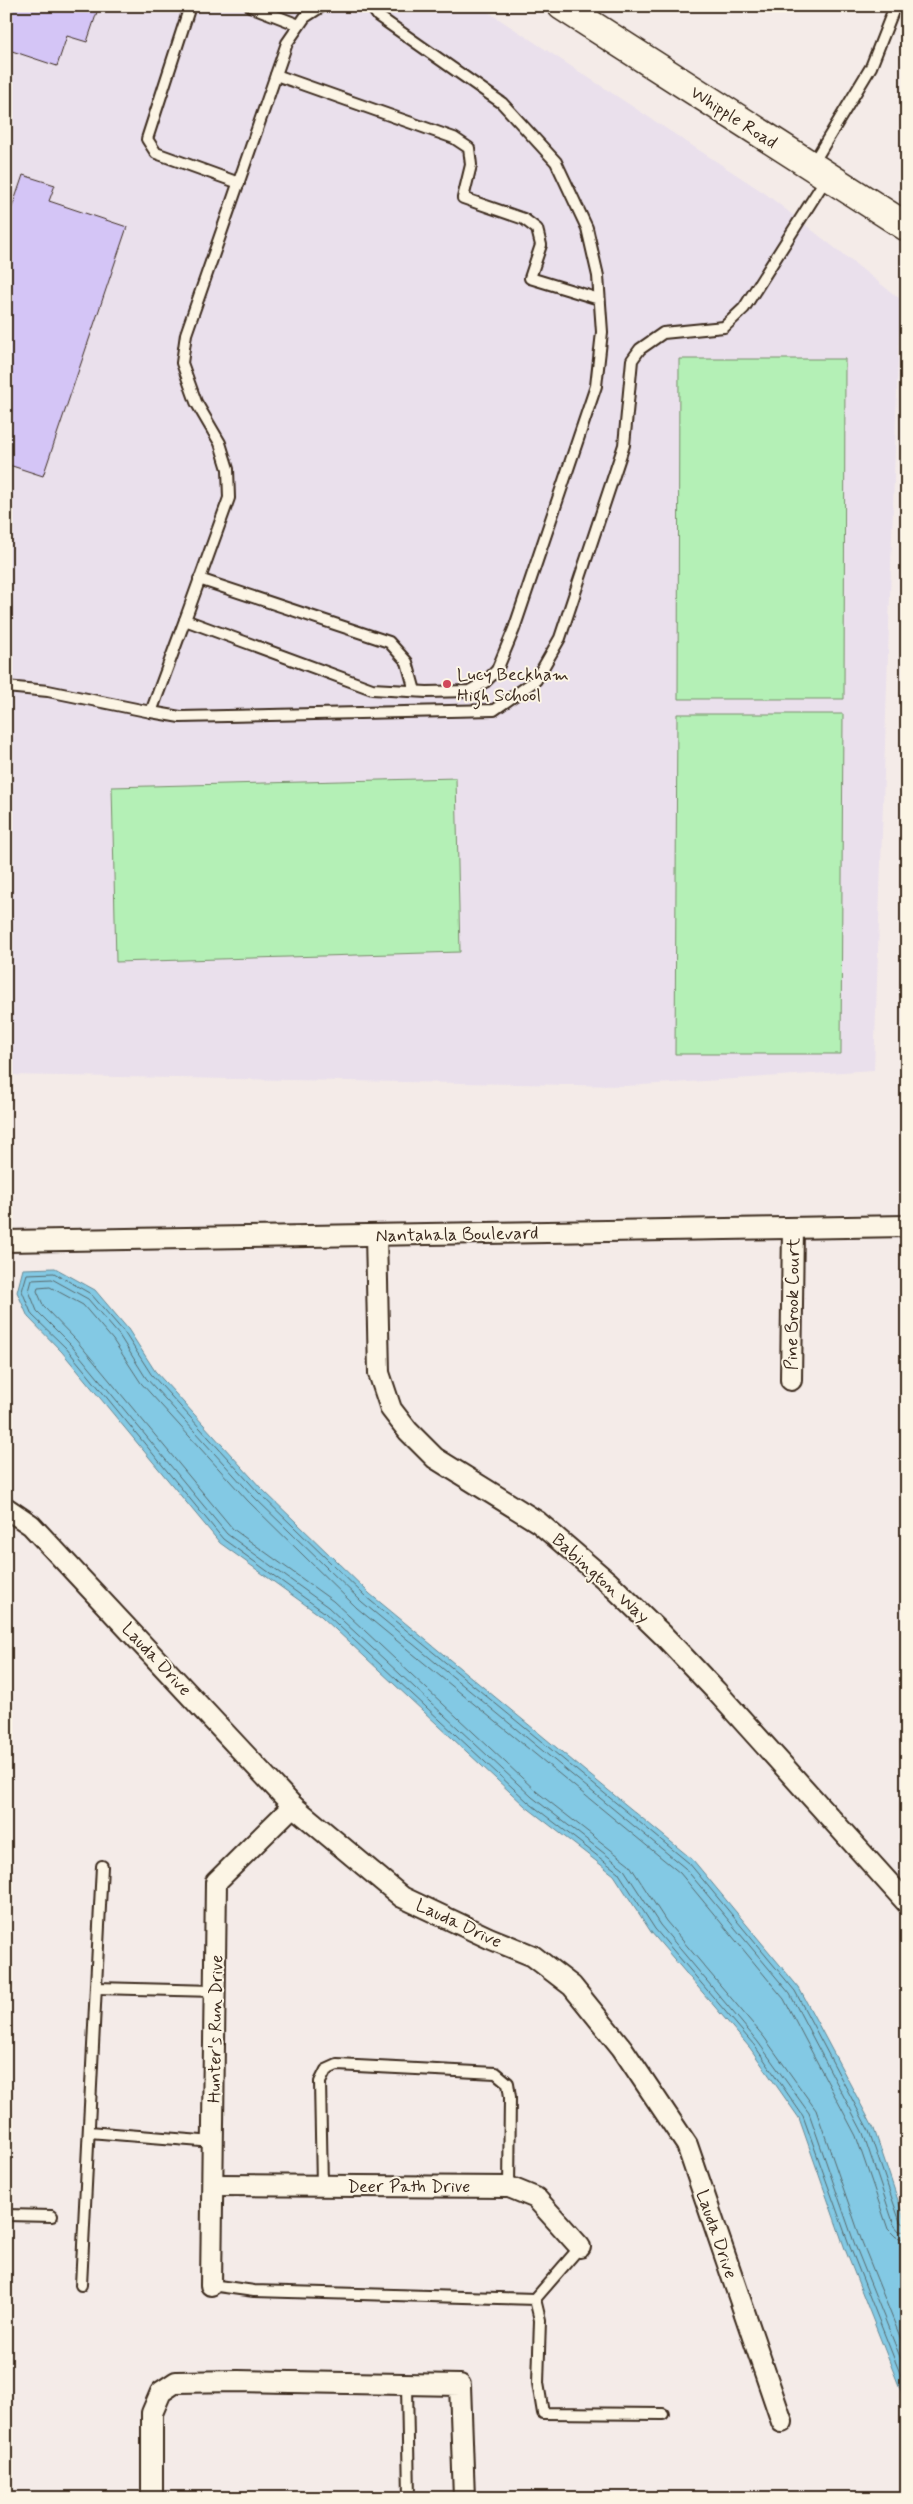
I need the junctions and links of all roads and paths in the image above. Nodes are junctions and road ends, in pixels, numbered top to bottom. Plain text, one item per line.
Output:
1 (190, 6) edge
2 (250, 6) edge
3 (322, 6) edge
4 (371, 6) edge
5 (562, 6) edge
6 (894, 6) edge
7 (299, 25) junction
8 (276, 75) junction
9 (819, 171) junction
10 (239, 183) junction
11 (907, 227) edge
12 (599, 299) junction
13 (199, 580) junction
14 (184, 620) junction
15 (6, 688) edge
16 (415, 691) junction
17 (151, 712) junction
18 (907, 1226) edge
19 (793, 1228) junction
20 (376, 1236) junction
21 (6, 1241) edge
22 (791, 1380) dead end
23 (6, 1508) edge
24 (293, 1806) junction
25 (102, 1866) dead end
26 (907, 1903) edge
27 (96, 1988) junction
28 (215, 1991) junction
29 (89, 2132) junction
30 (214, 2142) junction
31 (213, 2186) junction
32 (322, 2186) junction
33 (509, 2187) junction
34 (6, 2214) edge
35 (52, 2216) dead end
36 (580, 2247) joint
37 (81, 2285) dead end
38 (211, 2285) joint
39 (535, 2299) junction
40 (407, 2384) junction
41 (663, 2414) dead end
42 (782, 2422) dead end
43 (152, 2498) edge
44 (409, 2498) edge
45 (464, 2498) edge

1 - 10 lane
2 - 7 lane
3 - 7 lane
4 - 12 lane
5 - 9 main road, Whipple Road
6 - 9 lane
7 - 8 lane
8 - 10 lane
8 - 12 lane
9 - 11 main road, Whipple Road
9 - 17 lane
10 - 13 lane
12 - 16 lane
13 - 14 lane
13 - 16 lane
14 - 16 lane
14 - 17 lane
15 - 17 lane
18 - 19 street, Nantahala Boulevard
19 - 20 street, Nantahala Boulevard
19 - 22 street, Pine Brook Court
20 - 21 street, Nantahala Boulevard
20 - 26 street, Babington Way
23 - 24 street, Lauda Drive
24 - 28 street, Hunter's Run Drive
24 - 42 street, Lauda Drive
25 - 27 lane
27 - 28 lane
27 - 29 lane
28 - 30 street, Hunter's Run Drive
29 - 30 lane
29 - 37 lane
30 - 31 street, Hunter's Run Drive
31 - 32 street, Deer Path Drive
31 - 38 street, Hunter's Run Drive
32 - 33 street, Deer Path Drive
32 - 33 lane
33 - 36 street, Deer Path Drive
34 - 35 lane
36 - 39 lane
38 - 39 lane
39 - 41 lane
40 - 43 street
40 - 44 lane
40 - 45 street

